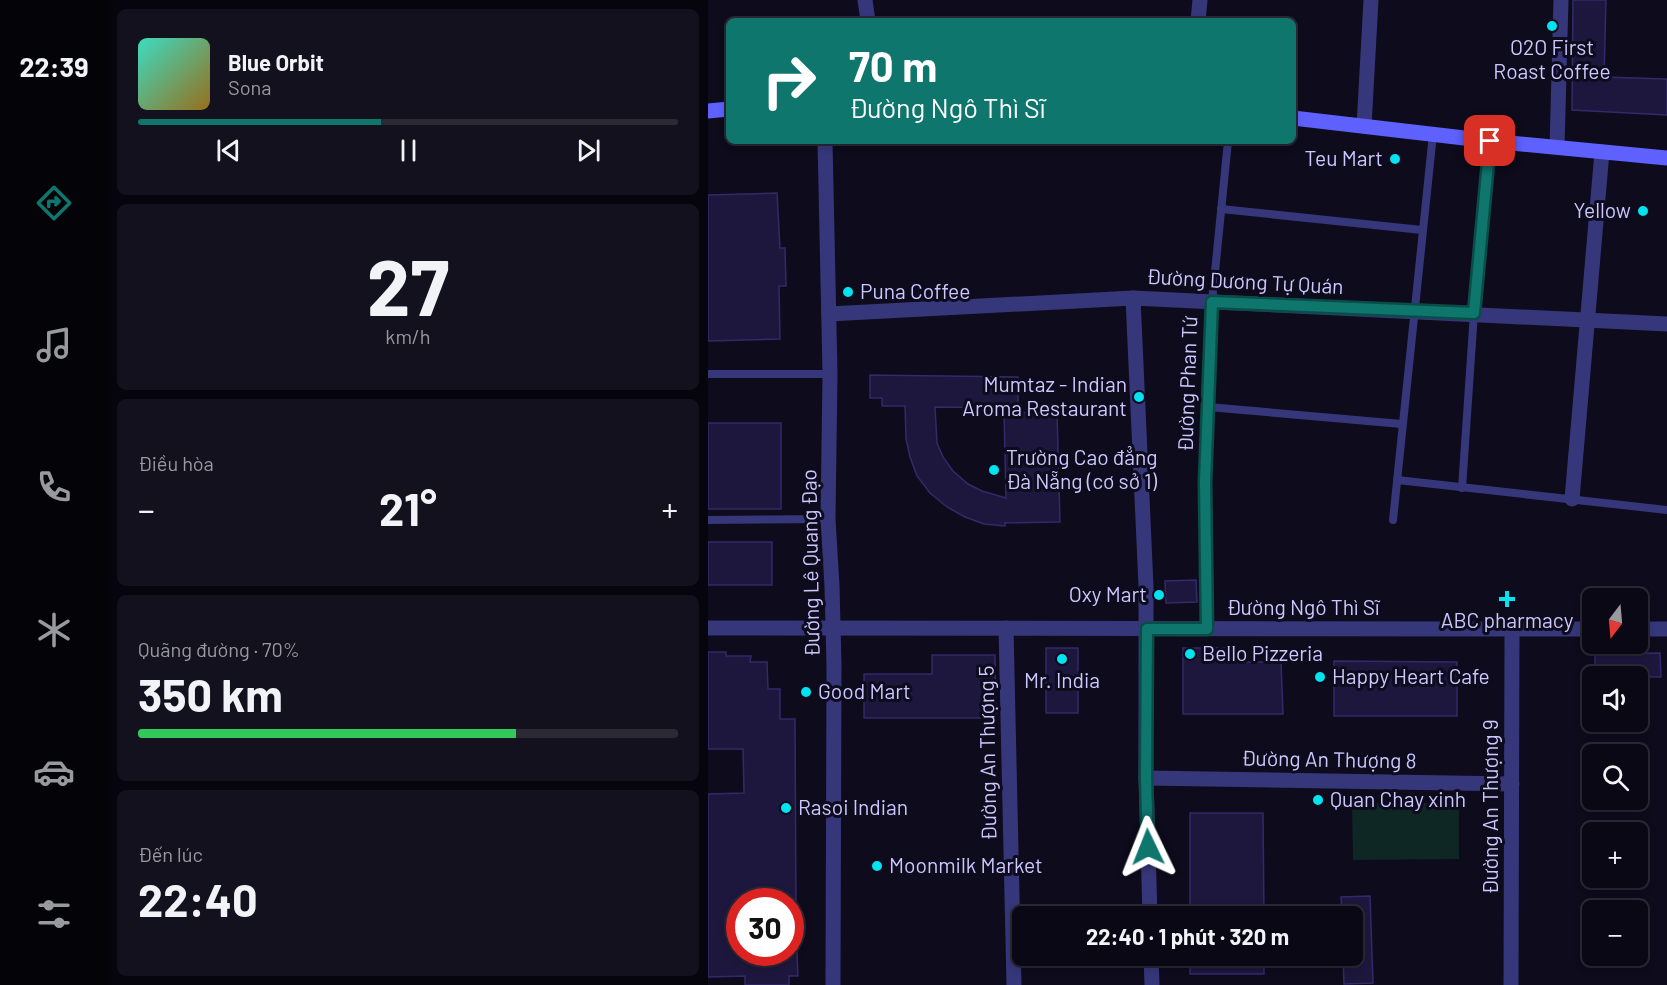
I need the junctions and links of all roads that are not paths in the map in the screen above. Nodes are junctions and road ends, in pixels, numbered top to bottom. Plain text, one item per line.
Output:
1 (865, 0) edge
2 (1200, 0) edge
3 (1371, 0) edge
4 (1561, 0) edge
5 (868, 18) edge
6 (1198, 18) edge
7 (726, 109) edge
8 (708, 111) edge
9 (1296, 118) edge
10 (1364, 126) junction
11 (1433, 134) junction
12 (1490, 141) junction
13 (825, 144) edge
14 (1228, 144) edge
15 (1557, 147) junction
16 (1602, 152) junction
17 (1667, 158) edge
18 (1221, 209) junction
19 (1422, 230) junction
20 (1133, 298) junction
21 (1212, 302) junction
22 (1413, 311) junction
23 (1474, 313) junction
24 (829, 314) junction
25 (1588, 319) junction
26 (1667, 324) edge
27 (708, 374) edge
28 (830, 374) junction
29 (1208, 406) junction
30 (1402, 424) junction
31 (1397, 480) junction
32 (1462, 488) junction
33 (1572, 498) junction
34 (1667, 510) edge
35 (828, 519) junction
36 (708, 520) edge
37 (1393, 520) dead end
38 (708, 628) edge
39 (834, 628) junction
40 (1006, 628) junction
41 (1147, 629) junction
42 (1207, 629) junction
43 (1512, 629) junction
44 (1582, 629) edge
45 (1648, 629) edge
46 (1667, 629) edge
47 (1146, 778) junction
48 (1512, 784) junction
49 (1150, 906) edge
50 (1151, 966) edge
51 (833, 985) edge
52 (1014, 985) edge
53 (1152, 985) edge
54 (1511, 985) edge

1 - 5 street
2 - 6 street
3 - 10 street
4 - 15 street
7 - 8 street
9 - 10 street
10 - 11 street
11 - 12 street
11 - 19 lane
12 - 15 street
12 - 23 lane
13 - 24 street, Đường Lê Quang Đạo
14 - 18 lane, Đường Phan Tứ
15 - 16 street
16 - 17 street
16 - 25 street
18 - 19 lane
18 - 21 lane, Đường Phan Tứ
19 - 22 lane
20 - 21 street, Đường Dương Tự Quán
20 - 24 street, Đường Dương Tự Quán
20 - 41 street
21 - 22 street, Đường Dương Tự Quán
21 - 29 lane, Đường Phan Tứ
22 - 23 street, Đường Dương Tự Quán
22 - 30 lane
23 - 25 street, Đường Dương Tự Quán
23 - 32 lane
24 - 28 street, Đường Lê Quang Đạo
25 - 26 street, Đường Dương Tự Quán
25 - 33 street
27 - 28 lane
28 - 35 street, Đường Lê Quang Đạo
29 - 30 lane
29 - 42 lane, Đường Phan Tứ
30 - 31 lane
31 - 32 lane
31 - 37 lane
32 - 33 lane
33 - 34 lane
35 - 36 lane
35 - 39 street, Đường Lê Quang Đạo
38 - 39 street, Đường Ngô Thì Sĩ
39 - 40 street, Đường Ngô Thì Sĩ
39 - 51 street, Đường Lê Quang Đạo
40 - 41 street, Đường Ngô Thì Sĩ
40 - 52 street, Đường An Thượng 5
41 - 42 street, Đường Ngô Thì Sĩ
41 - 47 street
42 - 43 street, Đường Ngô Thì Sĩ
43 - 44 street, Đường Ngô Thì Sĩ
43 - 48 street, Đường An Thượng 9
45 - 46 street
47 - 48 street, Đường An Thượng 8
47 - 49 street
48 - 54 street, Đường An Thượng 9
50 - 53 street

